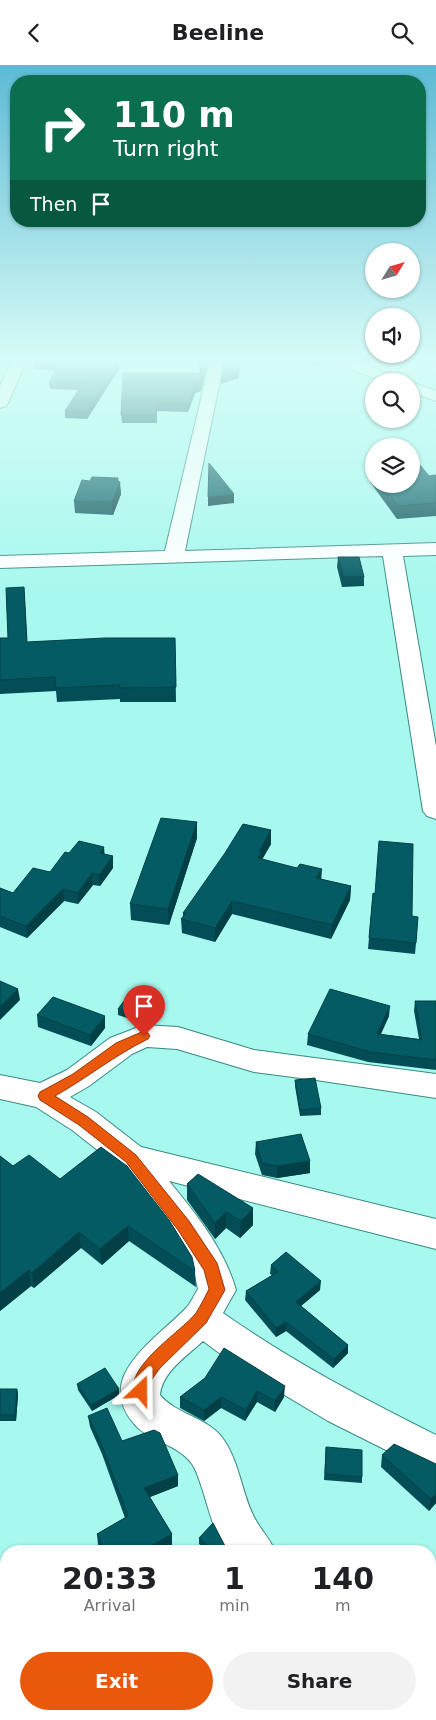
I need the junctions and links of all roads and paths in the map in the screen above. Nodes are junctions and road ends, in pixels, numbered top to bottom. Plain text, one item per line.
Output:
1 (200, 438) edge
2 (436, 549) edge
3 (392, 550) junction
4 (174, 556) junction
5 (0, 562) edge
6 (436, 811) edge
7 (436, 1087) edge
8 (15, 1096) edge
9 (131, 1158) junction
10 (436, 1234) edge
11 (201, 1318) junction
12 (436, 1456) edge
13 (248, 1545) edge

1 - 4 street
2 - 3 street
3 - 4 street
3 - 6 street
4 - 5 street
7 - 8 street
8 - 9 street
9 - 10 street
9 - 11 street
11 - 12 street
11 - 13 street

